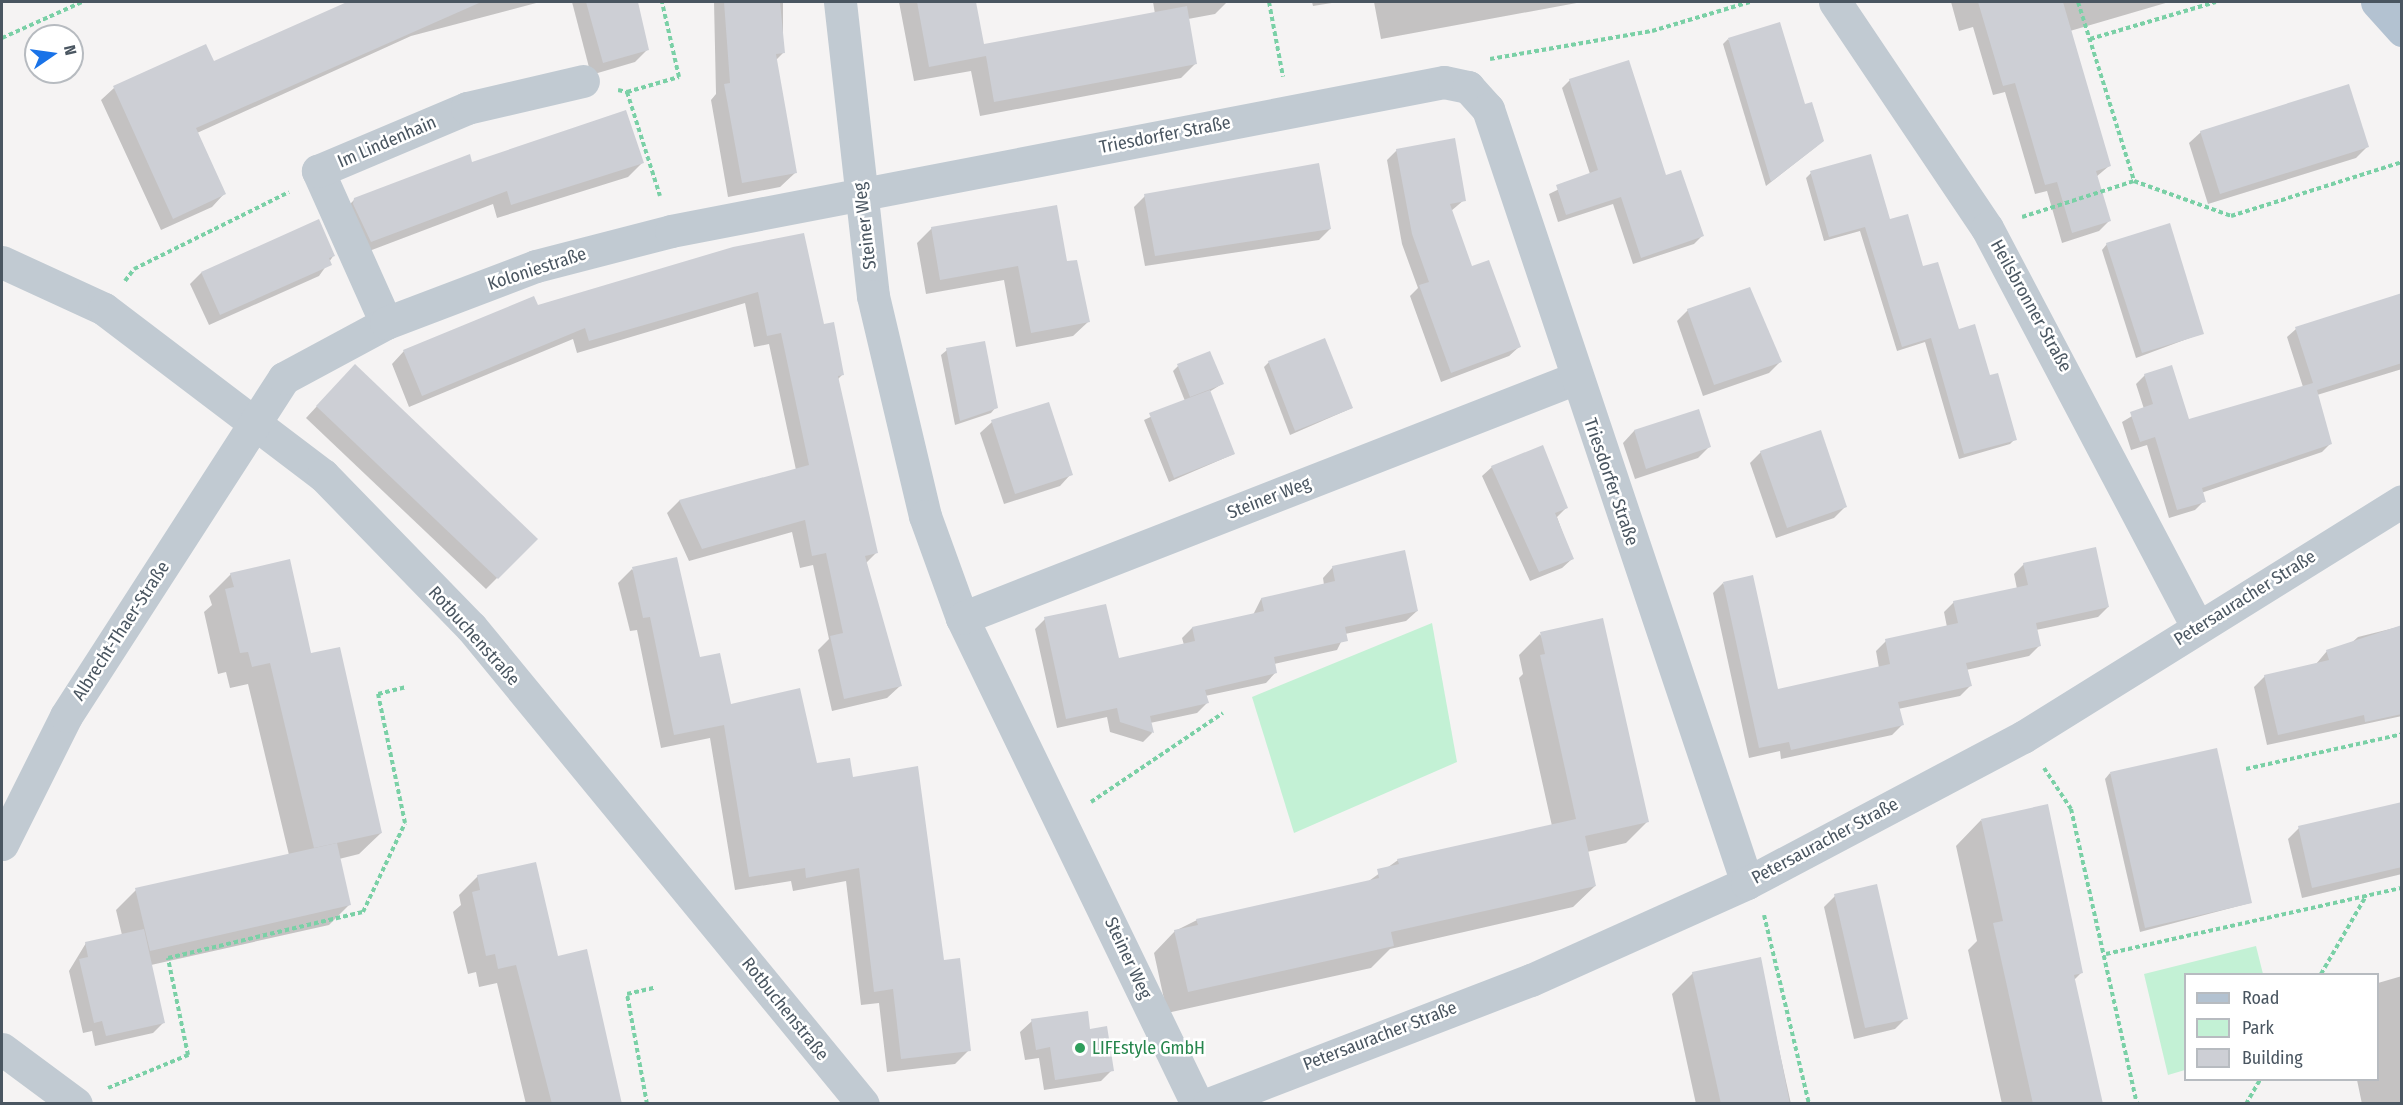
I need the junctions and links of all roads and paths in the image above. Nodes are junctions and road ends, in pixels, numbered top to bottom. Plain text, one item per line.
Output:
1 (82, 2) edge
2 (662, 2) edge
3 (840, 2) edge
4 (1269, 2) edge
5 (1750, 2) edge
6 (1835, 2) edge
7 (2078, 2) edge
8 (2216, 2) edge
9 (2377, 2) edge
10 (2402, 30) edge
11 (2, 38) edge
12 (2090, 39) junction
13 (583, 81) joint
14 (1468, 87) junction
15 (627, 92) junction
16 (1290, 111) junction
17 (2402, 162) edge
18 (318, 171) junction
19 (2134, 181) junction
20 (861, 193) junction
21 (1987, 228) junction
22 (671, 231) junction
23 (2, 262) edge
24 (104, 309) junction
25 (386, 323) junction
26 (1576, 378) junction
27 (252, 424) junction
28 (2402, 501) edge
29 (962, 618) junction
30 (2198, 627) junction
31 (406, 687) dead end
32 (1223, 712) dead end
33 (2402, 734) edge
34 (2023, 737) junction
35 (2246, 769) dead end
36 (1063, 821) junction
37 (2, 844) edge
38 (1747, 883) junction
39 (2402, 888) edge
40 (2366, 896) junction
41 (2106, 954) junction
42 (2322, 973) edge
43 (654, 988) dead end
44 (2, 1049) edge
45 (2259, 1081) edge
46 (75, 1102) edge
47 (647, 1104) edge
48 (863, 1104) edge
49 (1197, 1104) edge
50 (1209, 1104) edge
51 (1809, 1104) edge
52 (2137, 1104) edge
53 (2246, 1104) edge

1 - 11 path
2 - 15 path
3 - 20 street, Steiner Weg
4 - 16 path
5 - 14 path
6 - 21 street, Heilsbronner Straße
7 - 12 path
8 - 12 path
9 - 10 main road
12 - 19 path
13 - 15 path
13 - 18 street, Im Lindenhain
14 - 16 street, Triesdorfer Straße
14 - 26 street, Triesdorfer Straße
15 - 22 path
16 - 20 street, Triesdorfer Straße
17 - 19 path
18 - 24 path
18 - 25 street, Im Lindenhain
19 - 21 path
20 - 22 street, Koloniestraße
20 - 29 street, Steiner Weg
21 - 30 street, Heilsbronner Straße
22 - 25 street, Koloniestraße
23 - 24 street, Rotbuchenstraße
24 - 27 street, Rotbuchenstraße
25 - 27 street, Koloniestraße
26 - 29 street, Steiner Weg
26 - 38 street, Triesdorfer Straße
27 - 37 street, Albrecht-Thaer-Straße
27 - 48 street, Rotbuchenstraße
28 - 30 street, Petersauracher Straße
29 - 36 street, Steiner Weg
30 - 34 street, Petersauracher Straße
31 - 46 path
32 - 36 path
33 - 35 path
34 - 38 street, Petersauracher Straße
34 - 41 path
36 - 49 street, Steiner Weg
38 - 50 street, Petersauracher Straße
38 - 51 path
39 - 40 path
40 - 41 path
40 - 42 path
41 - 52 path
43 - 47 path
44 - 46 street
45 - 53 path

